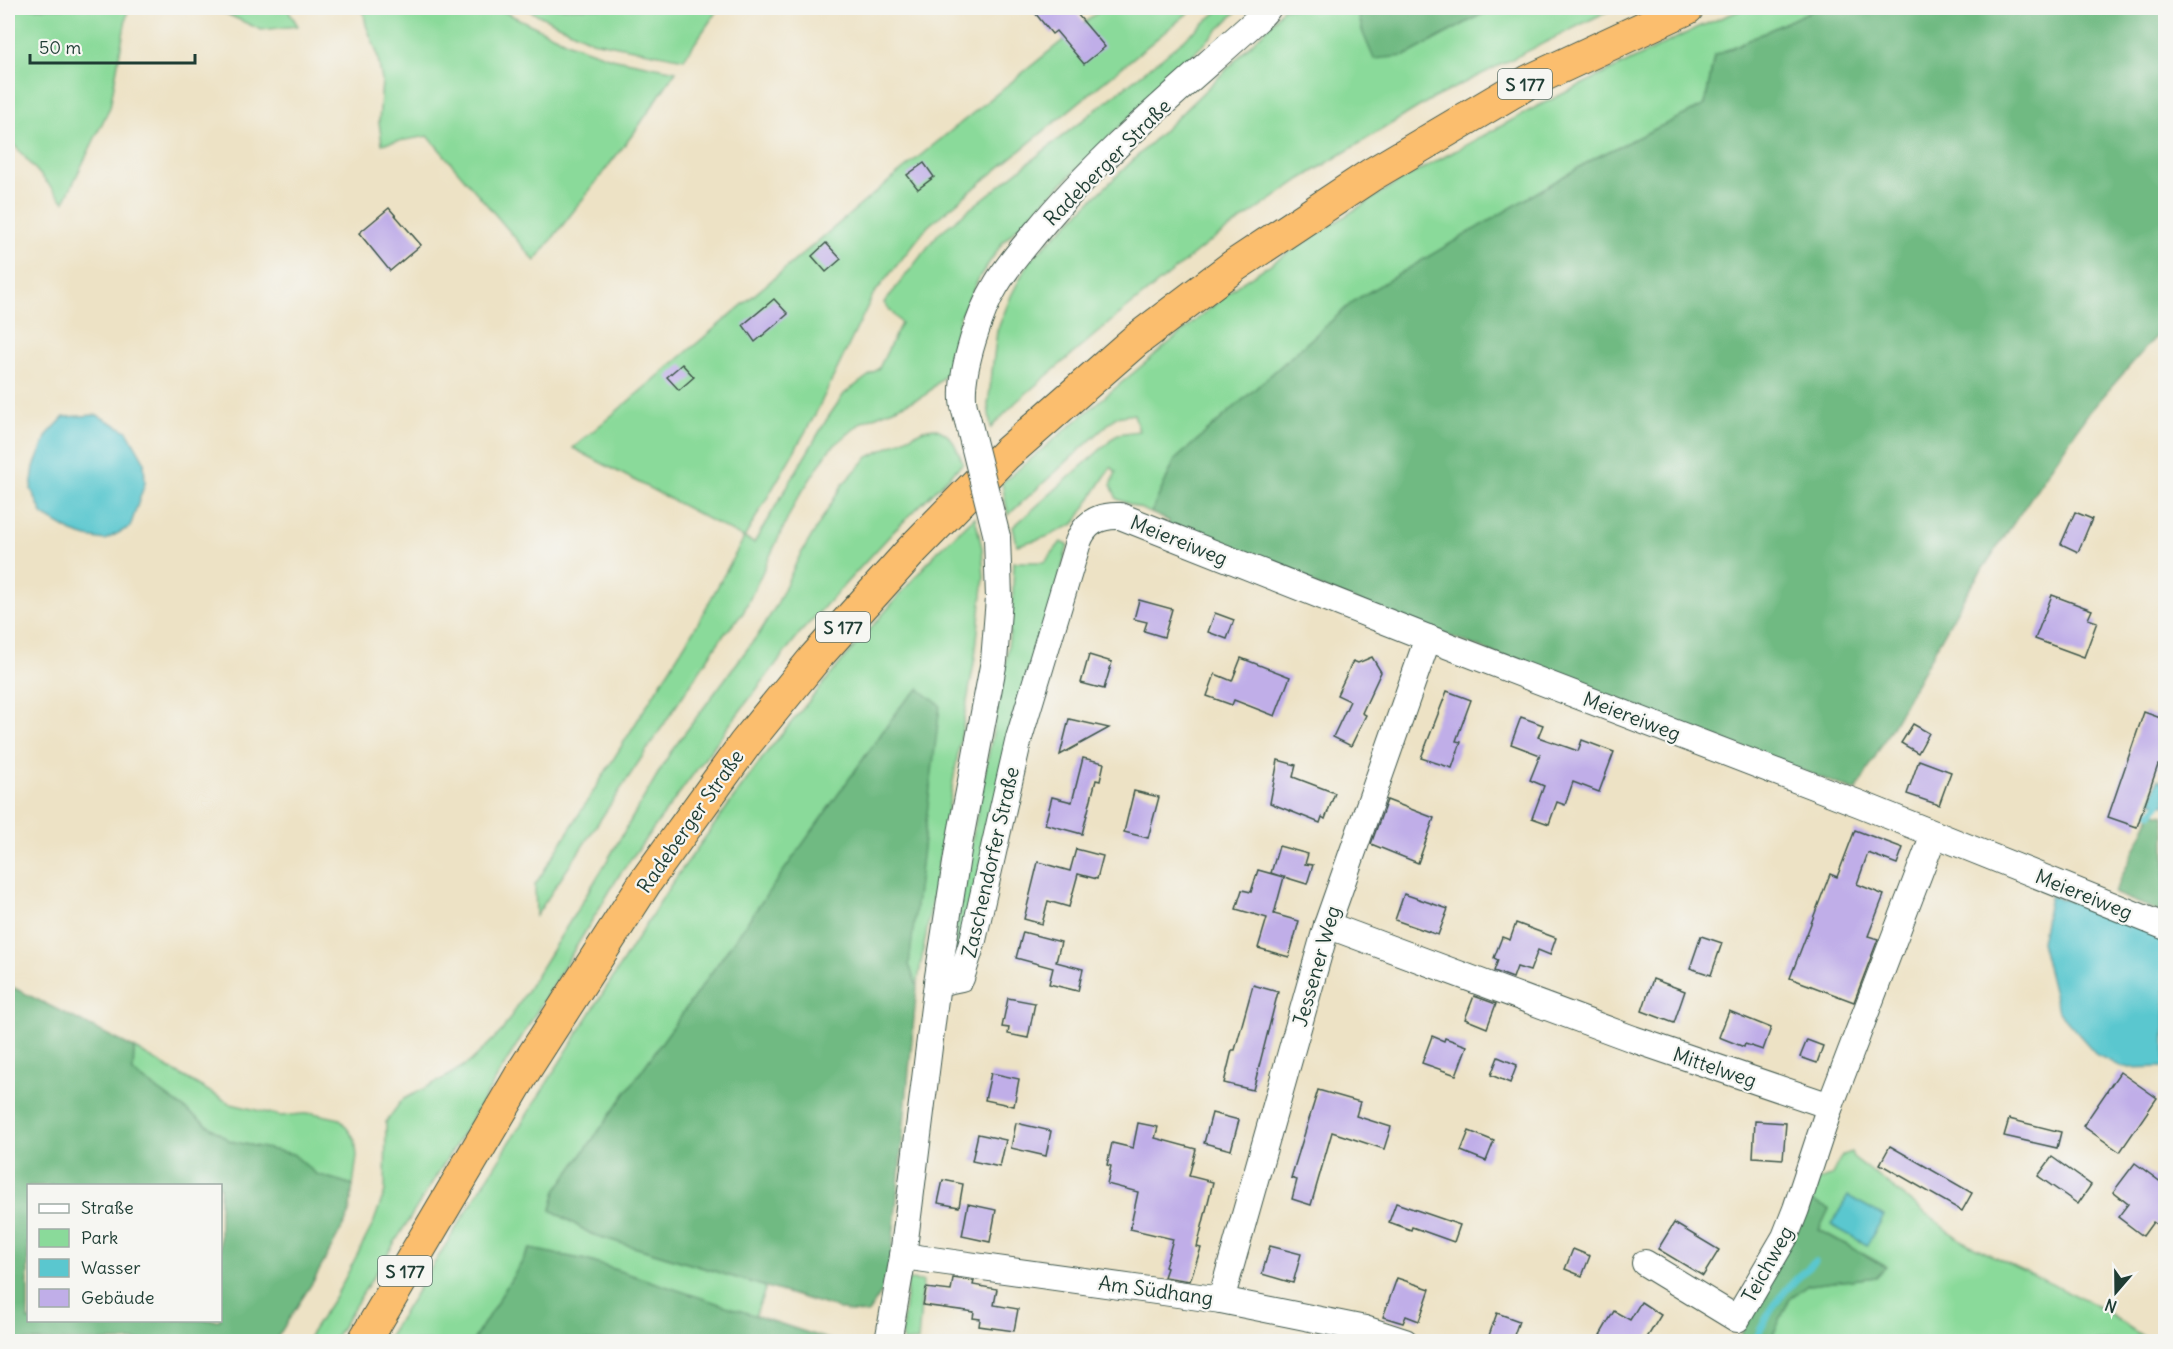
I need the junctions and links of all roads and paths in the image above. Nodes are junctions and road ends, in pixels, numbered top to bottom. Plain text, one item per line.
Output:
1 (1268, 8) edge
2 (1687, 8) edge
3 (1097, 520) joint
4 (1428, 638) junction
5 (1934, 834) junction
6 (1328, 925) junction
7 (2166, 927) edge
8 (937, 983) junction
9 (1830, 1106) junction
10 (903, 1256) junction
11 (1645, 1263) dead end
12 (1221, 1300) junction
13 (364, 1341) edge
14 (888, 1341) edge
15 (1405, 1341) edge

1 - 8 street, Radeberger Straße, bridge
2 - 13 highway, Radeberger Straße / S 177
3 - 4 street, Meiereiweg
3 - 8 street, Zaschendorfer Straße
4 - 5 street, Meiereiweg
4 - 6 street, Jessener Weg
5 - 7 street, Meiereiweg
5 - 9 street
6 - 9 street, Mittelweg
6 - 12 street, Jessener Weg
8 - 10 street
9 - 11 street, Teichweg
10 - 12 street, Am Südhang
10 - 14 street
12 - 15 street, Am Südhang

